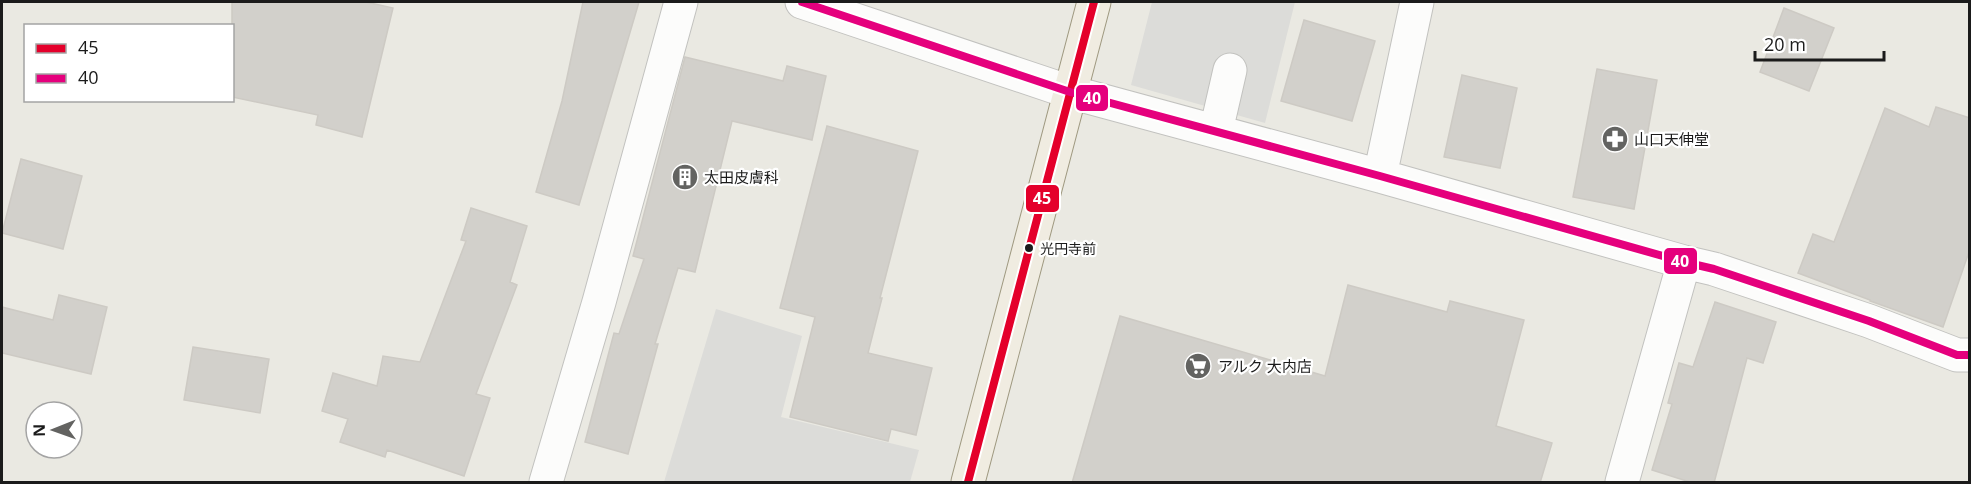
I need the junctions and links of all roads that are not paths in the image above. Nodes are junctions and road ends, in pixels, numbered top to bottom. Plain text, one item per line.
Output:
1 (681, 2) edge
2 (802, 2) edge
3 (1094, 2) edge
4 (1417, 2) edge
5 (1230, 70) dead end
6 (1070, 92) junction
7 (1216, 131) junction
8 (1380, 176) junction
9 (1684, 262) junction
10 (1970, 355) edge
11 (546, 483) edge
12 (968, 483) edge
13 (1622, 483) edge

1 - 11 street
2 - 6 street
3 - 6 main road
4 - 8 street
5 - 7 street
6 - 7 street
6 - 12 main road
7 - 8 street
8 - 9 street
9 - 10 street
9 - 13 street

